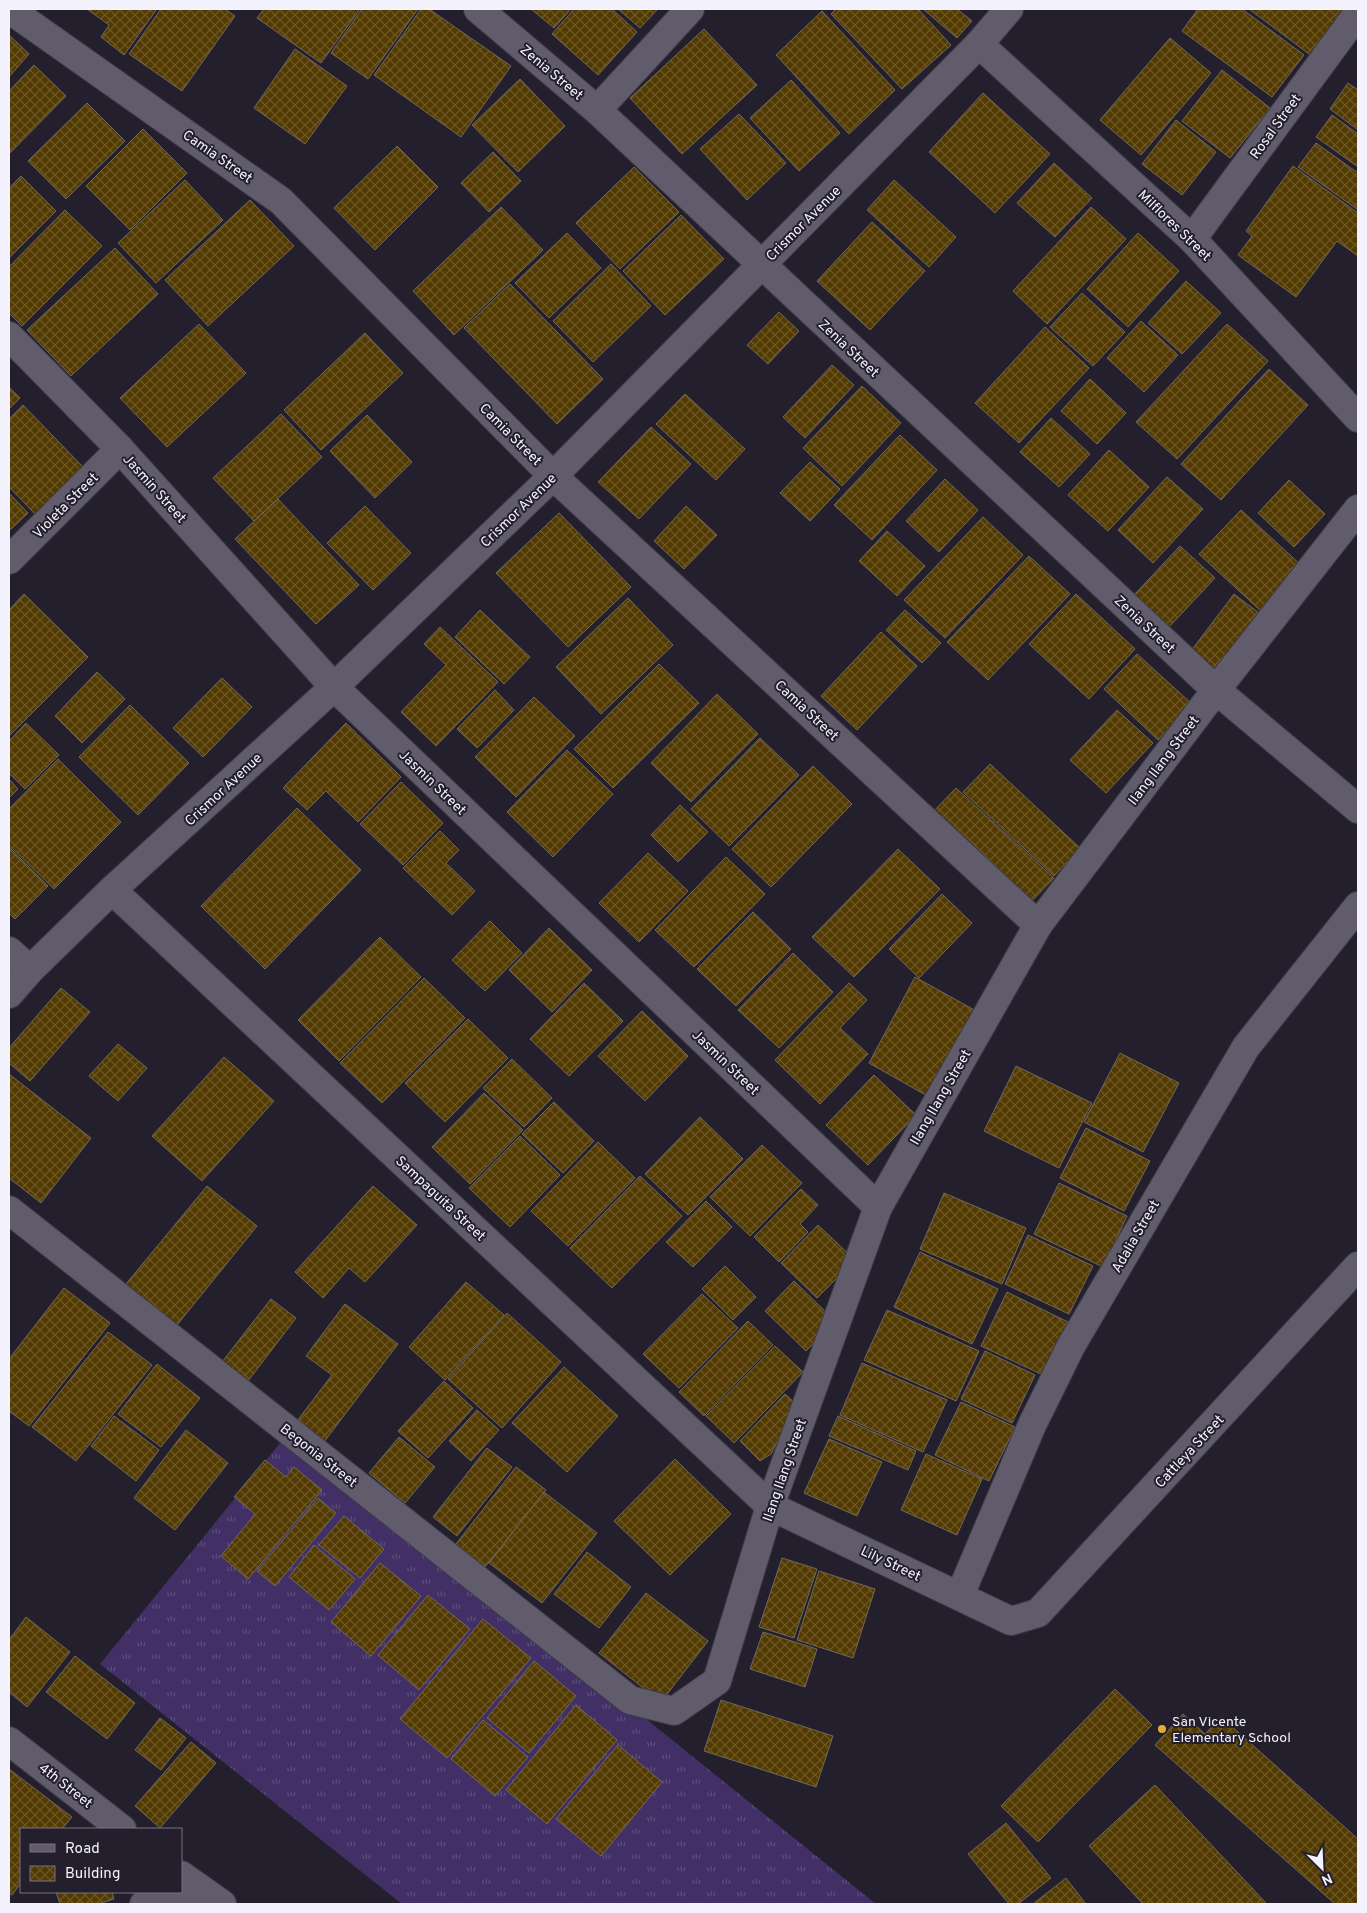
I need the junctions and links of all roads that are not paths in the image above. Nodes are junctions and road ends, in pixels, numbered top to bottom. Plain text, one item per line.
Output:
1 (9, 9) edge
2 (478, 9) edge
3 (690, 9) edge
4 (1009, 9) edge
5 (1358, 13) edge
6 (979, 44) junction
7 (597, 110) junction
8 (1192, 239) junction
9 (761, 265) junction
10 (9, 336) edge
11 (1358, 418) edge
12 (120, 449) junction
13 (553, 476) junction
14 (1358, 509) edge
15 (9, 560) edge
16 (334, 687) junction
17 (1216, 690) junction
18 (1358, 809) edge
19 (112, 890) junction
20 (1358, 906) edge
21 (1038, 924) junction
22 (9, 951) edge
23 (30, 970) junction
24 (9, 994) edge
25 (878, 1207) junction
26 (9, 1210) edge
27 (1358, 1266) edge
28 (770, 1506) junction
29 (960, 1595) junction
30 (1011, 1621) joint
31 (630, 1700) joint
32 (9, 1741) edge
33 (121, 1828) edge
34 (201, 1890) edge
35 (144, 1904) edge

1 - 13 street, Camia Street
2 - 7 street, Zenia Street
3 - 7 street
4 - 6 street, Crismor Avenue
5 - 8 street, Rosal Street
6 - 8 street, Milflores Street
6 - 9 street, Crismor Avenue
7 - 9 street, Zenia Street
8 - 11 street, Milflores Street
9 - 13 street, Crismor Avenue
9 - 17 street, Zenia Street
10 - 12 street, Jasmin Street
12 - 15 street, Violeta Street
12 - 16 street, Jasmin Street
13 - 16 street, Crismor Avenue
13 - 21 street, Camia Street
14 - 17 street, Ilang Ilang Street
16 - 19 street, Crismor Avenue
16 - 25 street, Jasmin Street
17 - 18 street, Zenia Street
17 - 21 street, Ilang Ilang Street
19 - 23 street, Crismor Avenue
19 - 28 street, Sampaguita Street
20 - 29 street, Adalia Street
21 - 25 street, Ilang Ilang Street
22 - 23 street
23 - 24 street, Crismor Avenue
25 - 28 street, Ilang Ilang Street
26 - 31 street, Begonia Street
27 - 30 street, Cattleya Street
28 - 29 street, Lily Street
28 - 31 street, Ilang Ilang Street
29 - 30 street, Lily Street
32 - 33 street, 4th Street
34 - 35 street

